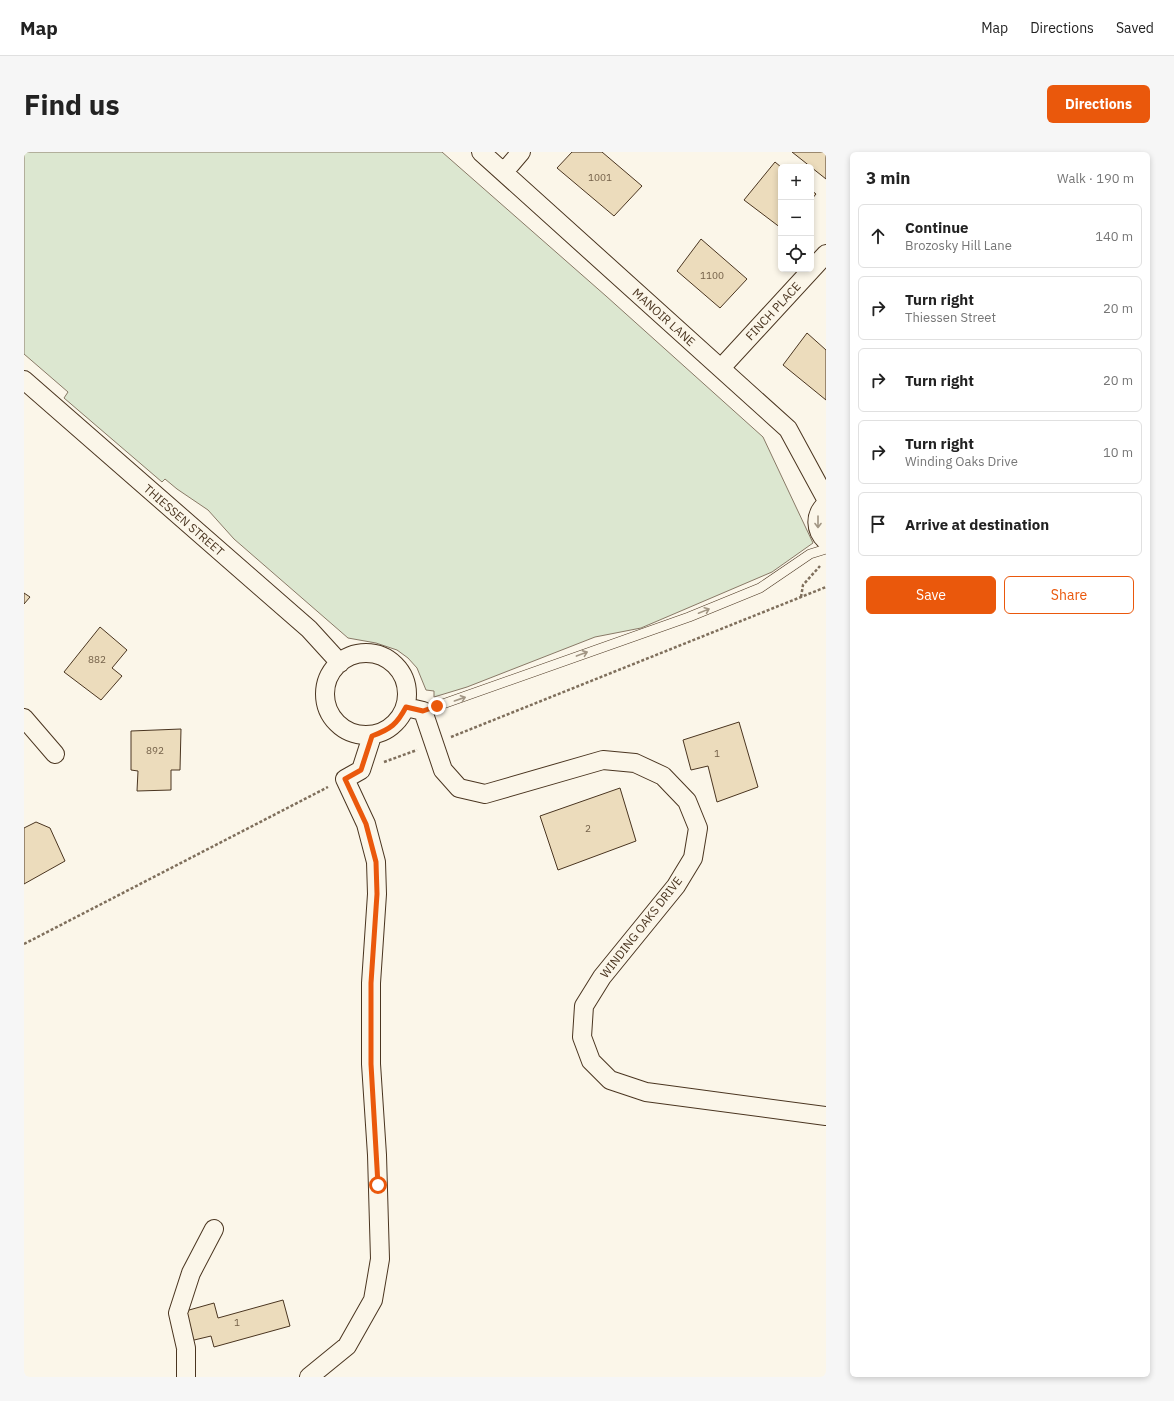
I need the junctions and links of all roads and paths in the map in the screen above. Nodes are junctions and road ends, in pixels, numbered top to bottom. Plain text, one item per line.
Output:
1 (481, 152) edge
2 (521, 152) edge
3 (504, 172) junction
4 (826, 254) edge
5 (721, 368) junction
6 (24, 380) edge
7 (826, 499) edge
8 (826, 504) edge
9 (826, 541) edge
10 (826, 549) edge
11 (821, 564) dead end
12 (801, 597) dead end
13 (340, 663) junction
14 (414, 709) junction
15 (24, 718) edge
16 (372, 736) junction
17 (54, 754) dead end
18 (826, 1116) edge
19 (214, 1229) dead end
20 (186, 1377) edge
21 (309, 1377) edge

1 - 3 street, MANOIR LANE
2 - 3 street
3 - 5 street, MANOIR LANE
4 - 5 street, FINCH PLACE
5 - 7 street, MANOIR LANE
6 - 13 street, THIESSEN STREET
8 -> 9 street
14 -> 10 lane
11 - 12 path
13 - 14 street
13 - 16 street
14 - 16 street
14 - 18 street, WINDING OAKS DRIVE
15 - 17 street
16 - 21 street
19 - 20 street

